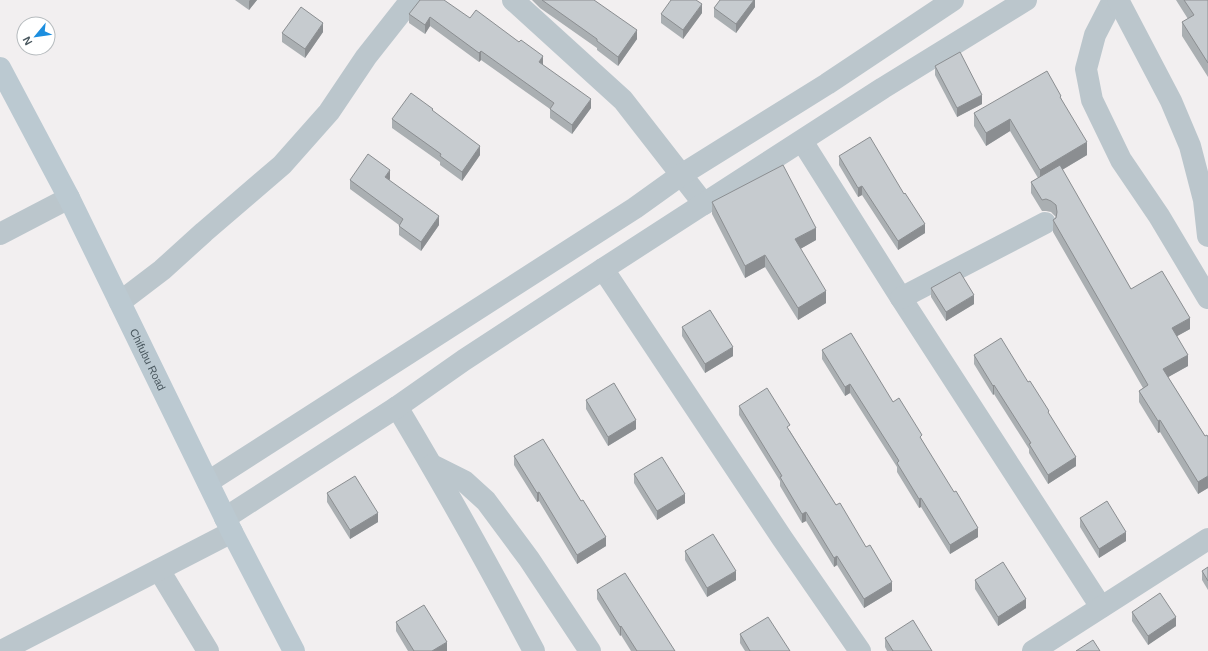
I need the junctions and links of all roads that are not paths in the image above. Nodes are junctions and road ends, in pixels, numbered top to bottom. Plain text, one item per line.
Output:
1 (411, 0) edge
2 (513, 0) edge
3 (952, 0) edge
4 (1026, 0) edge
5 (1113, 0) edge
6 (1118, 0) edge
7 (865, 59) junction
8 (0, 68) edge
9 (883, 88) junction
10 (802, 141) junction
11 (681, 175) junction
12 (69, 198) junction
13 (704, 204) junction
14 (1045, 223) dead end
15 (0, 234) edge
16 (1208, 236) edge
17 (603, 269) junction
18 (496, 297) junction
19 (901, 298) junction
20 (1208, 298) edge
21 (120, 302) junction
22 (517, 326) junction
23 (397, 407) junction
24 (432, 465) junction
25 (208, 482) junction
26 (229, 525) junction
27 (1208, 539) edge
28 (159, 570) junction
29 (1101, 607) junction
30 (1, 651) edge
31 (208, 651) edge
32 (294, 651) edge
33 (534, 651) edge
34 (590, 651) edge
35 (860, 651) edge
36 (1033, 651) edge

1 - 21 street
2 - 11 street
3 - 7 street
4 - 9 street
5 - 20 street
6 - 16 street
7 - 9 street
7 - 11 street
8 - 12 main road, Chifubu Road
9 - 10 street
10 - 13 street
10 - 19 street
11 - 13 street
11 - 18 street
12 - 15 street
12 - 21 main road, Chifubu Road
13 - 17 street
14 - 19 street
17 - 22 street
17 - 35 street
18 - 22 street
18 - 25 street
19 - 29 street
21 - 25 main road, Chifubu Road
22 - 23 street
23 - 24 street
23 - 26 street
24 - 33 street
24 - 34 street
25 - 26 main road, Chifubu Road
26 - 28 street
26 - 32 main road, Chifubu Road
27 - 29 street
28 - 30 street
28 - 31 street
29 - 36 street

